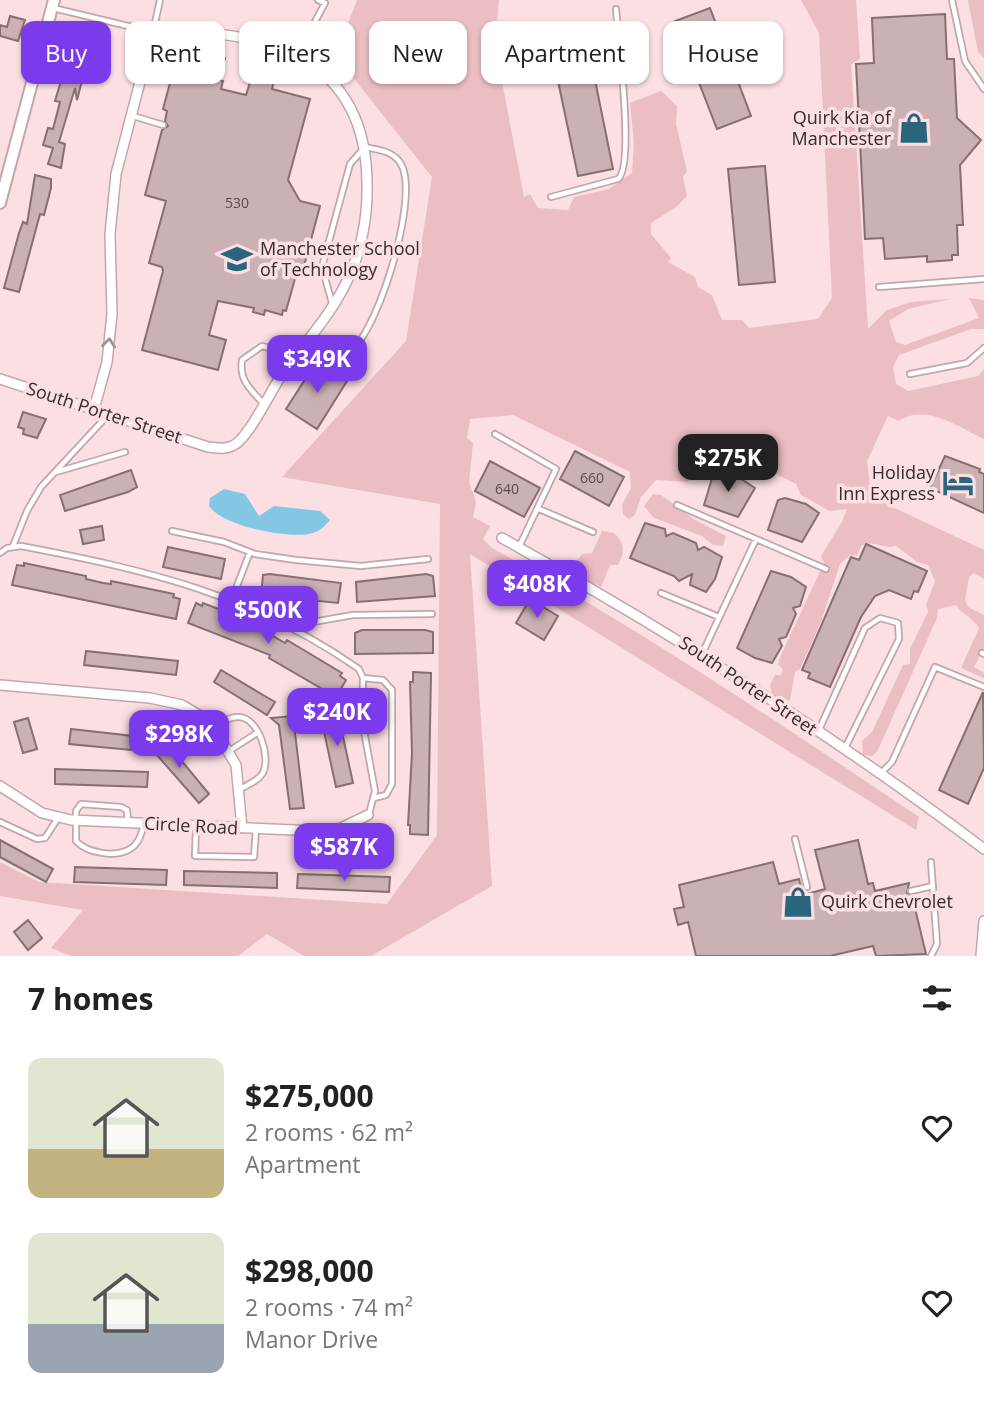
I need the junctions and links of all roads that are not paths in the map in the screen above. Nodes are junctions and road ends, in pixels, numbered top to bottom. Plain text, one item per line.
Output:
1 (160, 0) edge
2 (318, 0) edge
3 (952, 0) edge
4 (53, 4) edge
5 (616, 9) dead end
6 (156, 21) edge
7 (315, 21) edge
8 (125, 25) edge
9 (139, 84) edge
10 (337, 84) edge
11 (984, 89) edge
12 (130, 115) junction
13 (163, 125) dead end
14 (365, 147) junction
15 (551, 197) dead end
16 (0, 203) edge
17 (984, 279) edge
18 (879, 287) dead end
19 (333, 305) junction
20 (312, 337) junction
21 (984, 348) edge
22 (292, 362) junction
23 (910, 374) dead end
24 (0, 379) edge
25 (263, 402) junction
26 (94, 409) junction
27 (108, 414) junction
28 (495, 434) dead end
29 (125, 452) dead end
30 (55, 472) junction
31 (677, 505) dead end
32 (539, 509) junction
33 (172, 531) dead end
34 (593, 532) dead end
35 (502, 538) dead end
36 (756, 539) junction
37 (13, 546) junction
38 (519, 548) junction
39 (250, 552) junction
40 (0, 553) edge
41 (428, 559) dead end
42 (826, 569) dead end
43 (661, 593) dead end
44 (232, 599) junction
45 (432, 614) dead end
46 (719, 617) junction
47 (289, 626) junction
48 (701, 655) junction
49 (363, 678) junction
50 (0, 685) edge
51 (984, 687) edge
52 (213, 729) junction
53 (257, 733) junction
54 (818, 733) junction
55 (844, 750) junction
56 (229, 751) junction
57 (880, 775) junction
58 (2, 788) edge
59 (240, 789) junction
60 (374, 798) junction
61 (0, 799) edge
62 (368, 815) joint
63 (58, 817) junction
64 (75, 820) junction
65 (0, 822) edge
66 (128, 823) junction
67 (144, 824) junction
68 (352, 825) junction
69 (196, 826) junction
70 (242, 828) junction
71 (256, 829) junction
72 (306, 831) junction
73 (795, 839) dead end
74 (984, 849) edge
75 (931, 862) dead end
76 (933, 886) junction
77 (807, 887) dead end
78 (911, 891) dead end
79 (984, 921) edge
80 (983, 944) edge
81 (931, 956) edge
82 (981, 956) edge

1 - 6 lane
2 - 7 lane
3 - 11 lane
4 - 8 lane
4 - 16 street
5 - 15 lane
9 - 12 street
10 - 14 street
12 - 13 lane
26 -> 12 street
14 - 19 street
14 - 19 lane
14 - 20 lane
17 - 18 lane
19 - 20 street
20 - 22 street
21 - 23 lane
22 - 25 street
22 - 25 lane
24 - 26 street, South Porter Street
25 - 27 street, South Porter Street
26 - 27 street, South Porter Street
27 - 30 lane
28 - 32 lane
29 - 30 lane
30 - 37 lane
31 - 36 lane
32 - 34 lane
32 - 38 lane
33 - 39 lane
35 - 38 street, South Porter Street
36 - 42 lane
36 - 46 lane
37 - 40 lane
37 - 44 lane, Circle Road
38 - 48 street, South Porter Street
39 - 41 lane
39 - 44 lane
43 - 46 lane
44 - 47 lane, Circle Road
45 - 47 lane
46 - 48 lane
47 - 49 lane, Circle Road
48 - 54 street, South Porter Street
49 - 60 lane, Circle Road
49 - 60 lane, Circle Road
50 - 52 street
51 - 57 lane
52 - 53 lane
52 - 56 street
53 - 56 lane
53 - 59 lane
54 - 55 street, South Porter Street
54 - 55 lane
55 - 57 street, South Porter Street
56 - 59 street
57 - 74 street, South Porter Street
58 - 61 lane
58 - 63 street, Circle Road
59 - 70 street
60 - 62 lane, Circle Road
62 - 68 street, Circle Road
63 - 64 street, Circle Road
63 - 65 lane
64 - 66 street, Circle Road
64 - 66 lane
64 - 67 lane
66 - 67 street, Circle Road
67 - 69 street, Circle Road
68 - 72 street, Circle Road
68 - 72 lane
69 - 70 street, Circle Road
69 - 71 lane
70 - 71 street, Circle Road
71 - 72 street, Circle Road
73 - 77 lane
75 - 76 lane
76 - 78 lane
76 - 81 lane
79 - 80 street
80 - 82 street

